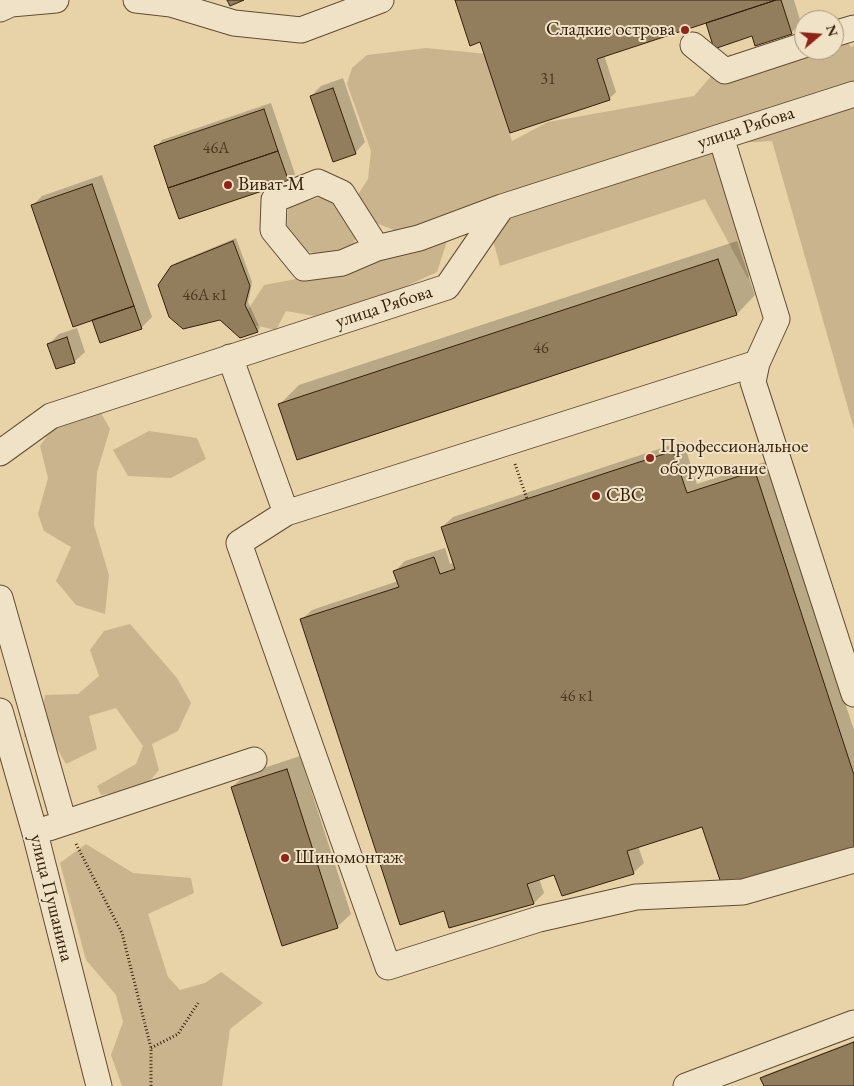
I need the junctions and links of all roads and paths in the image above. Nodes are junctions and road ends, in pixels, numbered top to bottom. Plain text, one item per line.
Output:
1 (56, 0) edge
2 (136, 0) edge
3 (381, 0) edge
4 (0, 9) edge
5 (693, 45) dead end
6 (794, 48) edge
7 (854, 94) edge
8 (721, 137) junction
9 (502, 207) junction
10 (377, 248) dead end
11 (230, 357) junction
12 (757, 363) junction
13 (508, 441) junction
14 (0, 453) edge
15 (526, 499) dead end
16 (286, 513) junction
17 (0, 598) edge
18 (854, 694) edge
19 (0, 711) edge
20 (254, 760) dead end
21 (64, 823) junction
22 (35, 833) junction
23 (854, 860) edge
24 (198, 1003) dead end
25 (854, 1024) edge
26 (151, 1048) junction
27 (99, 1086) edge
28 (151, 1086) edge
29 (686, 1086) edge

1 - 4 street
2 - 3 street
5 - 6 street
7 - 8 street, улица Рябова
8 - 9 street, улица Рябова
8 - 12 street
9 - 10 street
9 - 11 street, улица Рябова
11 - 14 street, улица Рябова
11 - 16 street
12 - 13 street
12 - 18 street
13 - 15 path
13 - 16 street
16 - 23 street
17 - 21 street
19 - 22 street, улица Пушанина
20 - 21 street
21 - 22 street
21 - 26 path
22 - 27 street, улица Пушанина
24 - 26 path
25 - 29 street
26 - 28 path

